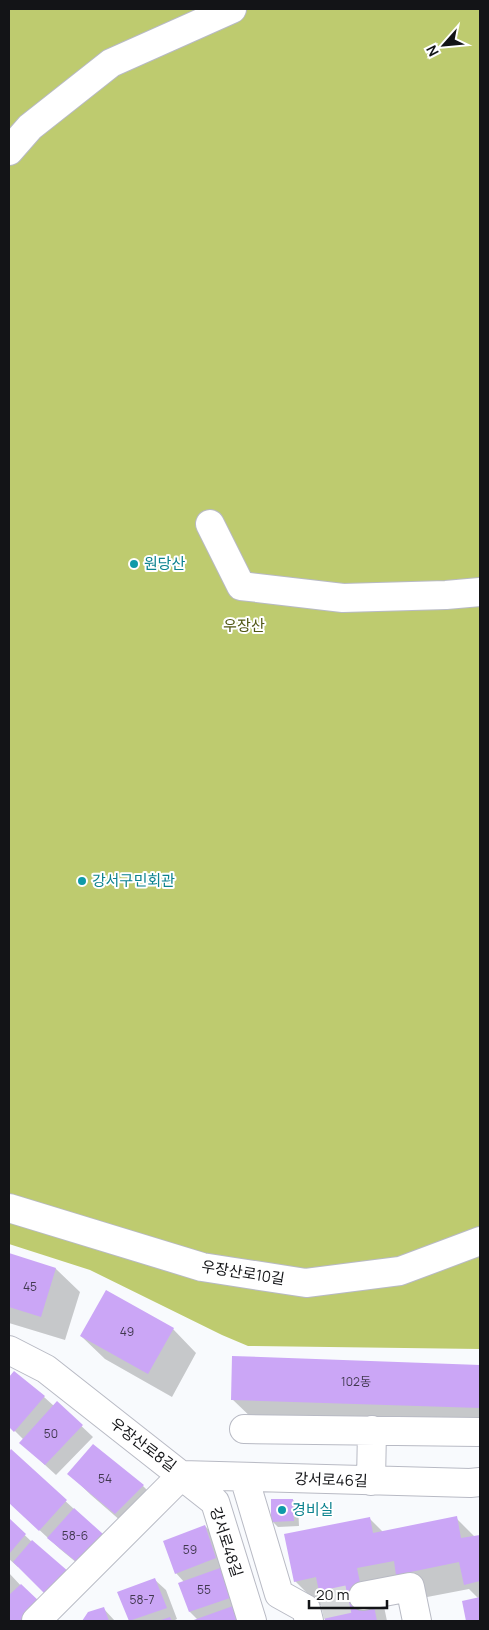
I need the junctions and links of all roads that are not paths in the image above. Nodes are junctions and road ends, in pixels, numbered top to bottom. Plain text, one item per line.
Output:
1 (232, 9) edge
2 (9, 151) edge
3 (210, 524) dead end
4 (480, 592) edge
5 (9, 1208) edge
6 (480, 1241) edge
7 (9, 1350) edge
8 (244, 1429) dead end
9 (372, 1430) junction
10 (478, 1432) dead end
11 (182, 1475) junction
12 (244, 1477) junction
13 (371, 1481) junction
14 (480, 1482) edge
15 (363, 1596) tunnel mouth
16 (312, 1612) tunnel mouth
17 (36, 1621) edge
18 (252, 1621) edge
19 (417, 1621) edge

1 - 2 street
3 - 4 street
5 - 6 street, 우장산로10길
7 - 11 street, 우장산로8길
8 - 9 street
9 - 10 street
9 - 13 street
11 - 12 street, 강서로46길
11 - 17 street, 우장산로8길
11 - 18 street, 강서로48길
12 - 13 street, 강서로46길
12 - 16 street
13 - 14 street, 강서로46길
15 - 19 street

